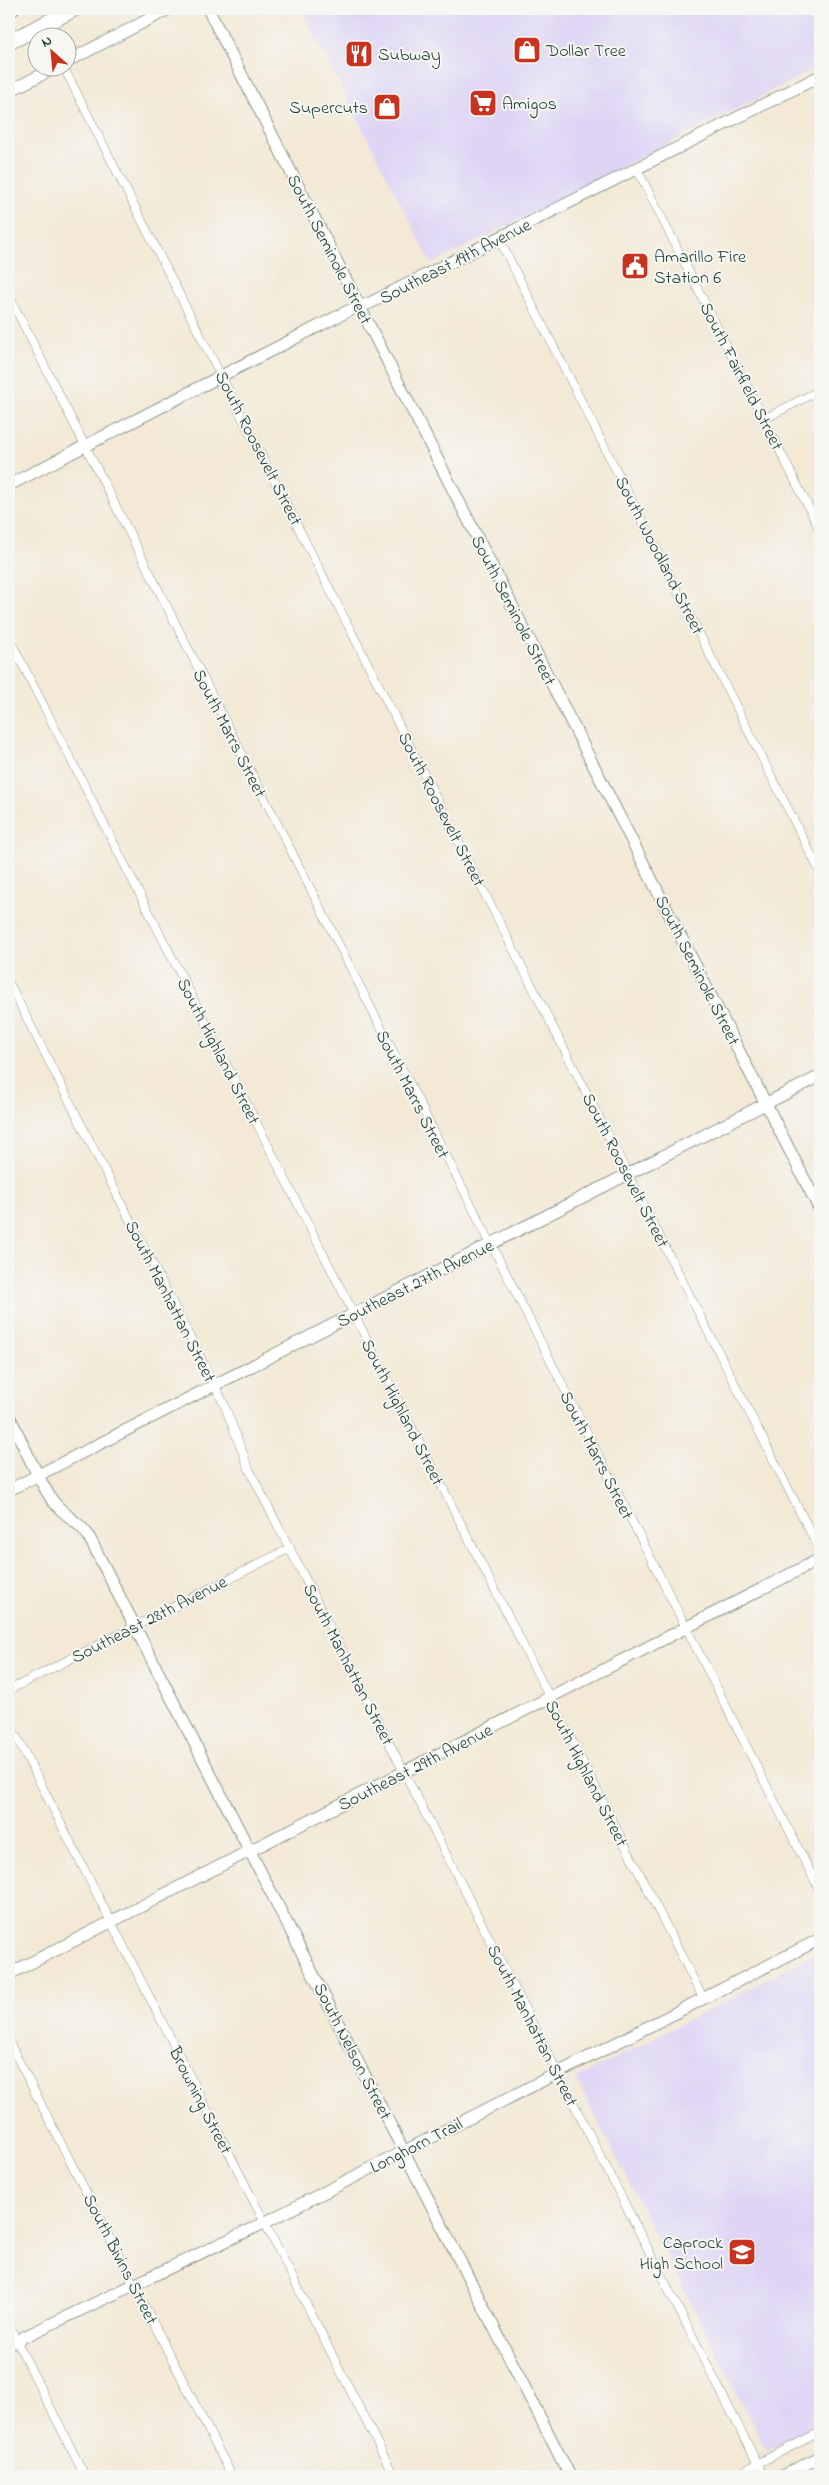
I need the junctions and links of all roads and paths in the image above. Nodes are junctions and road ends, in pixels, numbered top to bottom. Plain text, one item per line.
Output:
1 (74, 9) edge
2 (169, 9) edge
3 (208, 9) edge
4 (9, 42) edge
5 (78, 56) edge
6 (820, 76) edge
7 (36, 78) edge
8 (69, 78) edge
9 (9, 92) edge
10 (637, 169) junction
11 (499, 239) junction
12 (9, 296) edge
13 (360, 307) junction
14 (222, 376) junction
15 (820, 390) edge
16 (764, 419) junction
17 (85, 446) junction
18 (9, 485) edge
19 (820, 530) edge
20 (9, 638) edge
21 (820, 872) edge
22 (9, 983) edge
23 (820, 1076) edge
24 (766, 1104) junction
25 (628, 1174) junction
26 (820, 1210) edge
27 (490, 1245) junction
28 (353, 1315) junction
29 (214, 1386) junction
30 (9, 1416) edge
31 (39, 1475) junction
32 (9, 1490) edge
33 (290, 1548) junction
34 (820, 1551) edge
35 (820, 1560) edge
36 (135, 1626) junction
37 (686, 1628) junction
38 (9, 1690) edge
39 (549, 1698) junction
40 (9, 1722) edge
41 (404, 1772) junction
42 (250, 1851) junction
43 (820, 1891) edge
44 (110, 1922) junction
45 (820, 1938) edge
46 (9, 1974) edge
47 (703, 1998) junction
48 (9, 2042) edge
49 (557, 2073) junction
50 (404, 2152) junction
51 (264, 2223) junction
52 (135, 2284) junction
53 (9, 2326) edge
54 (13, 2343) edge
55 (820, 2432) edge
56 (820, 2457) edge
57 (758, 2464) junction
58 (85, 2476) edge
59 (232, 2476) edge
60 (394, 2476) edge
61 (570, 2476) edge
62 (733, 2476) edge
63 (764, 2476) edge
64 (782, 2476) edge

1 - 4 highway
2 - 5 street
3 - 13 street, South Seminole Street
6 - 10 street, Southeast 19th Avenue
7 - 9 street
8 - 14 street, South Roosevelt Street
10 - 11 street, Southeast 19th Avenue
10 - 16 street, South Fairfield Street
11 - 13 street, Southeast 19th Avenue
11 - 21 street, South Woodland Street
12 - 17 street, South Marrs Street
13 - 14 street, Southeast 19th Avenue
13 - 24 street, South Seminole Street
14 - 17 street, Southeast 19th Avenue
14 - 25 street, South Roosevelt Street
15 - 16 street
16 - 19 street, South Fairfield Street
17 - 18 street, Southeast 19th Avenue
17 - 27 street, South Marrs Street
20 - 28 street, South Highland Street
22 - 29 street, South Manhattan Street
23 - 24 street, Southeast 27th Avenue
24 - 25 street, Southeast 27th Avenue
24 - 26 street, South Seminole Street
25 - 27 street, Southeast 27th Avenue
25 - 34 street, South Roosevelt Street
27 - 28 street, Southeast 27th Avenue
27 - 37 street, South Marrs Street
28 - 29 street, Southeast 27th Avenue
28 - 39 street, South Highland Street
29 - 31 street, Southeast 27th Avenue
29 - 33 street, South Manhattan Street
30 - 31 street, South Nelson Street
31 - 32 street, Southeast 27th Avenue
31 - 36 street, South Nelson Street
33 - 36 street, Southeast 28th Avenue
33 - 41 street, South Manhattan Street
35 - 37 street, Southeast 29th Avenue
36 - 38 street, Southeast 28th Avenue
36 - 42 street, South Nelson Street
37 - 39 street, Southeast 29th Avenue
37 - 43 street, South Marrs Street
39 - 41 street, Southeast 29th Avenue
39 - 47 street, South Highland Street
40 - 44 street, Browning Street
41 - 42 street, Southeast 29th Avenue
41 - 49 street, South Manhattan Street
42 - 44 street, Southeast 29th Avenue
42 - 50 street, South Nelson Street
44 - 46 street, Southeast 29th Avenue
44 - 51 street, Browning Street
45 - 47 street, Longhorn Trail
47 - 49 street, Longhorn Trail
48 - 52 street, South Bivins Street
49 - 50 street, Longhorn Trail
49 - 57 street, South Manhattan Street
50 - 51 street, Longhorn Trail
50 - 61 street, South Nelson Street
51 - 52 street, Longhorn Trail
51 - 60 street, Browning Street
52 - 54 street, Longhorn Trail
52 - 59 street, South Bivins Street
53 - 54 street
54 - 58 street
55 - 57 street
56 - 64 street
57 - 62 street
57 - 63 street, South Manhattan Street

